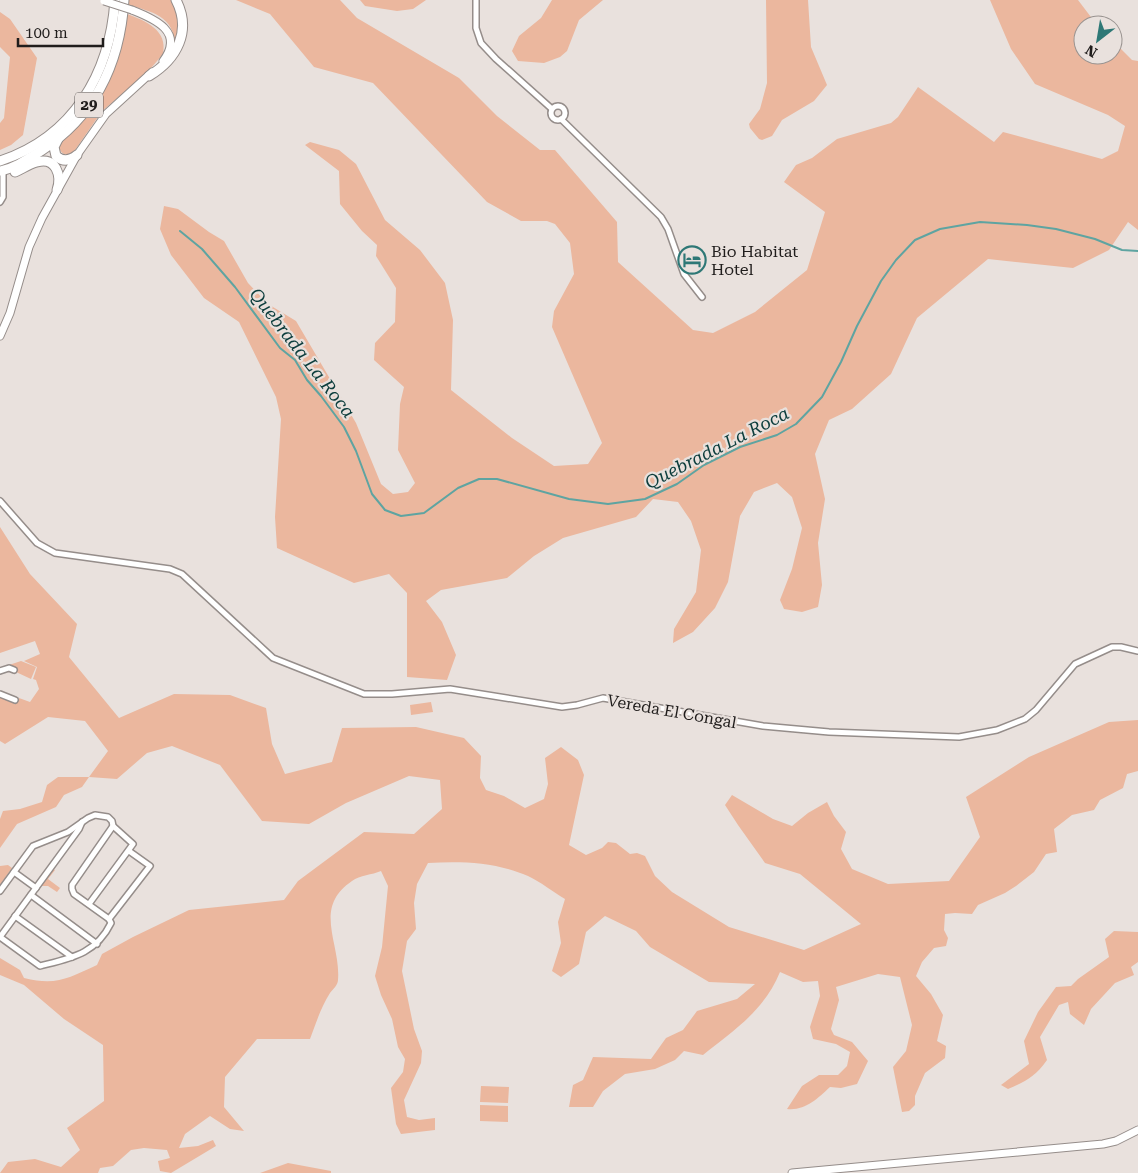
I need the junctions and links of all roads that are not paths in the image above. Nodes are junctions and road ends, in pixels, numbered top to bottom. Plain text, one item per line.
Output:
1 (106, 0) edge
2 (115, 0) edge
3 (124, 0) edge
4 (176, 0) edge
5 (476, 0) edge
6 (112, 31) junction
7 (149, 76) junction
8 (552, 109) junction
9 (561, 119) junction
10 (58, 138) junction
11 (77, 155) junction
12 (0, 161) edge
13 (2, 173) edge
14 (58, 190) junction
15 (0, 202) edge
16 (702, 297) dead end
17 (0, 336) edge
18 (0, 501) edge
19 (1138, 651) edge
20 (14, 670) dead end
21 (0, 671) edge
22 (0, 694) edge
23 (15, 700) dead end
24 (82, 822) junction
25 (113, 826) junction
26 (128, 851) junction
27 (14, 872) junction
28 (36, 888) junction
29 (0, 891) edge
30 (31, 895) junction
31 (89, 904) junction
32 (16, 916) junction
33 (109, 919) junction
34 (97, 944) junction
35 (72, 957) junction
36 (1138, 1130) edge
37 (792, 1173) edge

1 - 6 highway
1 - 7 main road, bridge
2 - 6 highway, 29
3 - 10 highway, 29
4 - 7 highway
5 - 8 street
6 - 12 highway, 29
7 - 11 main road
8 - 9 street
8 - 9 street
9 - 16 street
10 - 11 highway
10 - 13 highway, 29
11 - 14 main road
13 - 14 highway
13 - 15 street
14 - 17 main road
18 - 19 street, Vereda El Congal
20 - 21 street
22 - 23 street
24 - 25 street
24 - 27 street
24 - 28 street
25 - 26 street
25 - 31 street
26 - 31 street
26 - 33 street
27 - 28 street
27 - 29 street
28 - 30 street
30 - 32 street
30 - 34 street
31 - 33 street
32 - 35 street
32 - 35 street
33 - 34 street
34 - 35 street
36 - 37 main road

